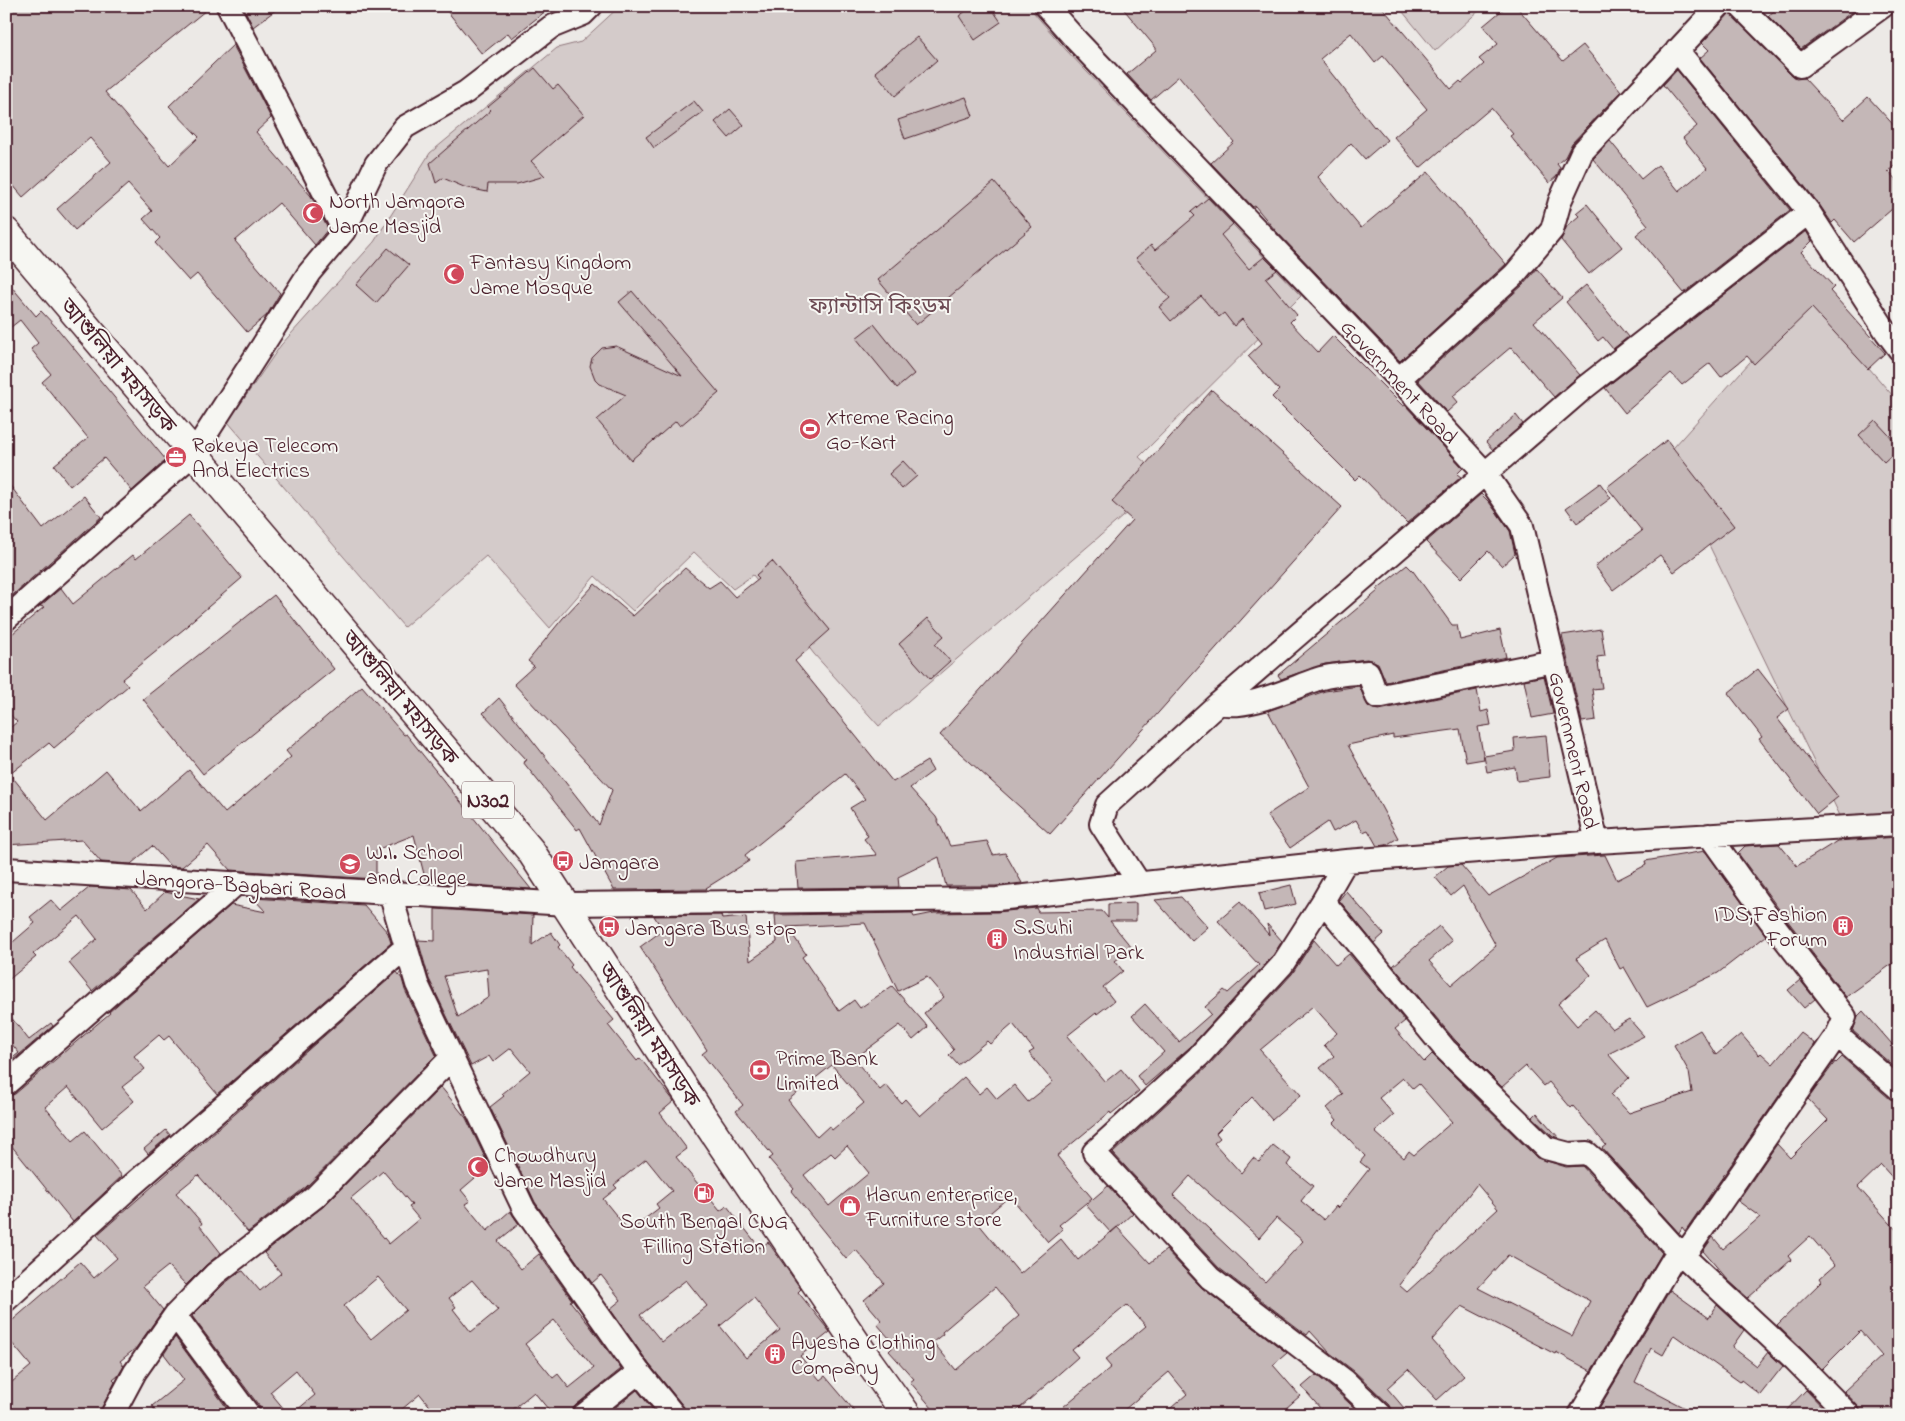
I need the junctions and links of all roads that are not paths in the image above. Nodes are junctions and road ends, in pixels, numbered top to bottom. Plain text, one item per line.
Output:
1 (228, 6) edge
2 (591, 6) edge
3 (1046, 6) edge
4 (1719, 6) edge
5 (1740, 6) edge
6 (1883, 6) edge
7 (1678, 50) junction
8 (1809, 212) junction
9 (344, 231) junction
10 (6, 232) edge
11 (1899, 349) edge
12 (1399, 379) junction
13 (194, 453) junction
14 (1485, 473) junction
15 (6, 619) edge
16 (1554, 661) junction
17 (1219, 703) junction
18 (1899, 824) edge
19 (1709, 835) junction
20 (1597, 842) junction
21 (1346, 861) junction
22 (6, 869) edge
23 (237, 883) junction
24 (1139, 883) junction
25 (390, 893) junction
26 (1323, 901) junction
27 (566, 904) junction
28 (406, 947) junction
29 (1837, 1035) junction
30 (452, 1056) junction
31 (6, 1084) edge
32 (1899, 1089) edge
33 (1678, 1251) junction
34 (6, 1300) edge
35 (175, 1315) junction
36 (639, 1372) junction
37 (112, 1415) edge
38 (249, 1415) edge
39 (584, 1415) edge
40 (674, 1415) edge
41 (907, 1415) edge
42 (1381, 1415) edge
43 (1580, 1415) edge
44 (1849, 1415) edge

1 - 9 street
2 - 9 street
3 - 12 street, Government Road
4 - 7 street
5 - 6 street
7 - 8 street
7 - 12 street
8 - 11 street
8 - 14 street
9 - 13 street
10 - 13 highway, আশুলিয়া মহাসড়ক / N302
12 - 14 street, Government Road
13 - 15 street
13 - 27 highway, আশুলিয়া মহাসড়ক / N302
14 - 16 street, Government Road
14 - 17 street
16 - 17 street
16 - 20 street, Government Road
17 - 24 street
18 - 19 street, Jamgora-Bagbari Road
19 - 20 street, Jamgora-Bagbari Road
19 - 29 street
20 - 21 street, Jamgora-Bagbari Road
21 - 24 street, Jamgora-Bagbari Road
21 - 26 street
22 - 23 street, Jamgora-Bagbari Road
23 - 25 street, Jamgora-Bagbari Road
23 - 31 street
24 - 27 street, Jamgora-Bagbari Road
25 - 27 street, Jamgora-Bagbari Road
25 - 28 street
26 - 33 street
26 - 42 street
27 - 41 highway, আশুলিয়া মহাসড়ক / N302
28 - 30 street
28 - 34 street
29 - 32 street
29 - 33 street
30 - 35 street
30 - 36 street
33 - 43 street
33 - 44 street
35 - 37 street
35 - 38 street
36 - 39 street
36 - 40 street

